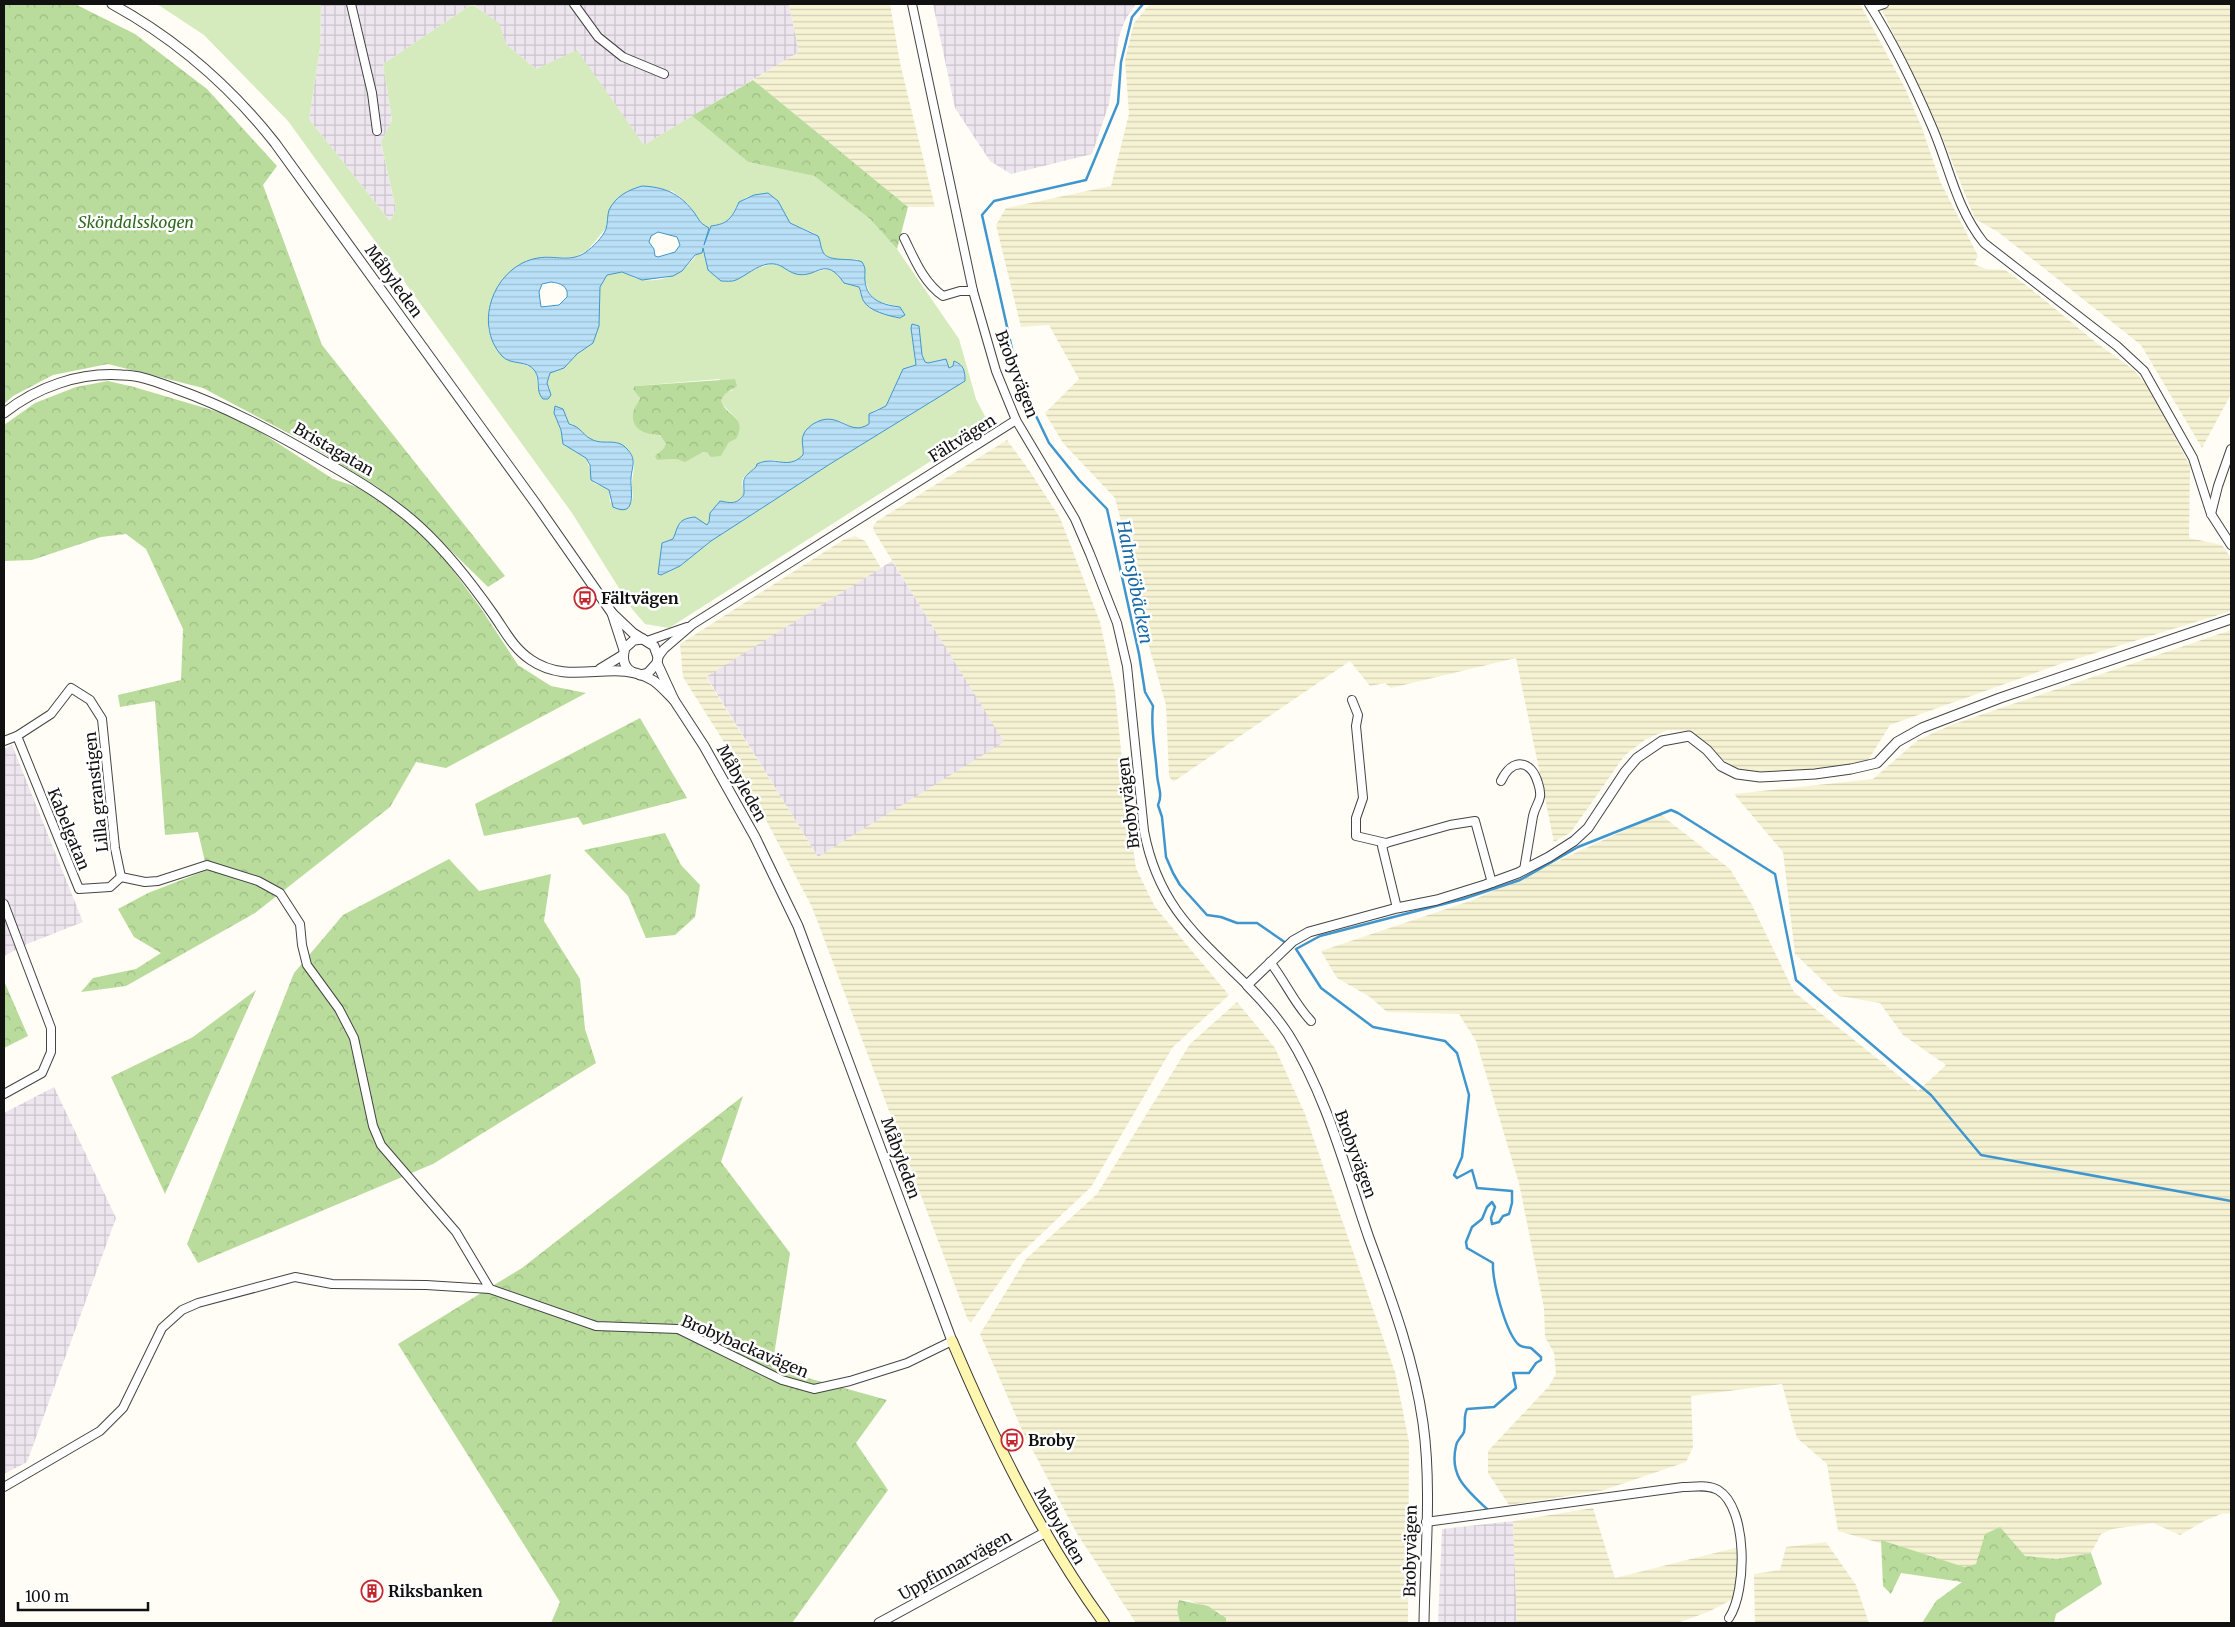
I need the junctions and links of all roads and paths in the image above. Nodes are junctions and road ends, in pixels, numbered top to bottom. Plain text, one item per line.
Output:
1 (112, 4) edge
2 (351, 4) edge
3 (574, 4) edge
4 (912, 4) edge
5 (1884, 4) edge
6 (1871, 6) edge
7 (664, 74) dead end
8 (377, 131) dead end
9 (904, 238) dead end
10 (974, 291) junction
11 (4, 413) edge
12 (1016, 420) junction
13 (2231, 448) edge
14 (2212, 514) junction
15 (2231, 544) edge
16 (612, 613) junction
17 (2231, 619) edge
18 (693, 624) junction
19 (645, 640) junction
20 (623, 653) junction
21 (658, 660) junction
22 (590, 673) junction
23 (637, 674) junction
24 (674, 700) junction
25 (1352, 700) dead end
26 (16, 736) junction
27 (4, 741) edge
28 (1501, 781) dead end
29 (1386, 843) junction
30 (1524, 870) junction
31 (121, 877) junction
32 (1492, 883) junction
33 (4, 904) edge
34 (1397, 908) junction
35 (1270, 962) junction
36 (1247, 985) junction
37 (1311, 1021) dead end
38 (4, 1094) edge
39 (490, 1289) junction
40 (952, 1341) junction
41 (4, 1487) edge
42 (1426, 1522) junction
43 (1046, 1532) junction
44 (1730, 1618) dead end
45 (879, 1623) edge
46 (1104, 1623) edge
47 (1424, 1623) edge

1 - 16 street, Måbyleden
2 - 8 street
3 - 7 street
4 - 10 street, Brobyvägen
5 - 6 street
6 - 14 street
9 - 10 street
10 - 12 street, Brobyvägen
11 - 22 street, Bristagatan
12 - 18 street, Fältvägen
12 - 36 street, Brobyvägen
13 - 14 street
14 - 15 street
16 - 19 street, Måbyleden
16 - 20 street, Måbyleden
17 - 30 street
18 - 19 street, Fältvägen
18 - 21 street, Fältvägen
19 - 20 street
19 - 21 street, Måbyleden
20 - 22 street, Bristagatan
20 - 23 street, Måbyleden
21 - 23 street
21 - 24 street, Måbyleden
22 - 23 street, Bristagatan
23 - 24 street, Måbyleden
24 - 40 street, Måbyleden
25 - 29 street
26 - 27 street
26 - 31 street, Kabelgatan
26 - 31 street, Lilla granstigen
28 - 30 street
29 - 32 street
29 - 34 street
30 - 32 street
31 - 39 street
32 - 34 street
33 - 38 street
34 - 35 street
35 - 36 street
35 - 37 street
36 - 42 street, Brobyvägen
39 - 40 street, Brobybackavägen
39 - 41 street, Brobybackavägen
40 - 43 main road, Måbyleden
42 - 44 street
42 - 47 street, Brobyvägen
43 - 45 street, Uppfinnarvägen
43 - 46 main road, Måbyleden

